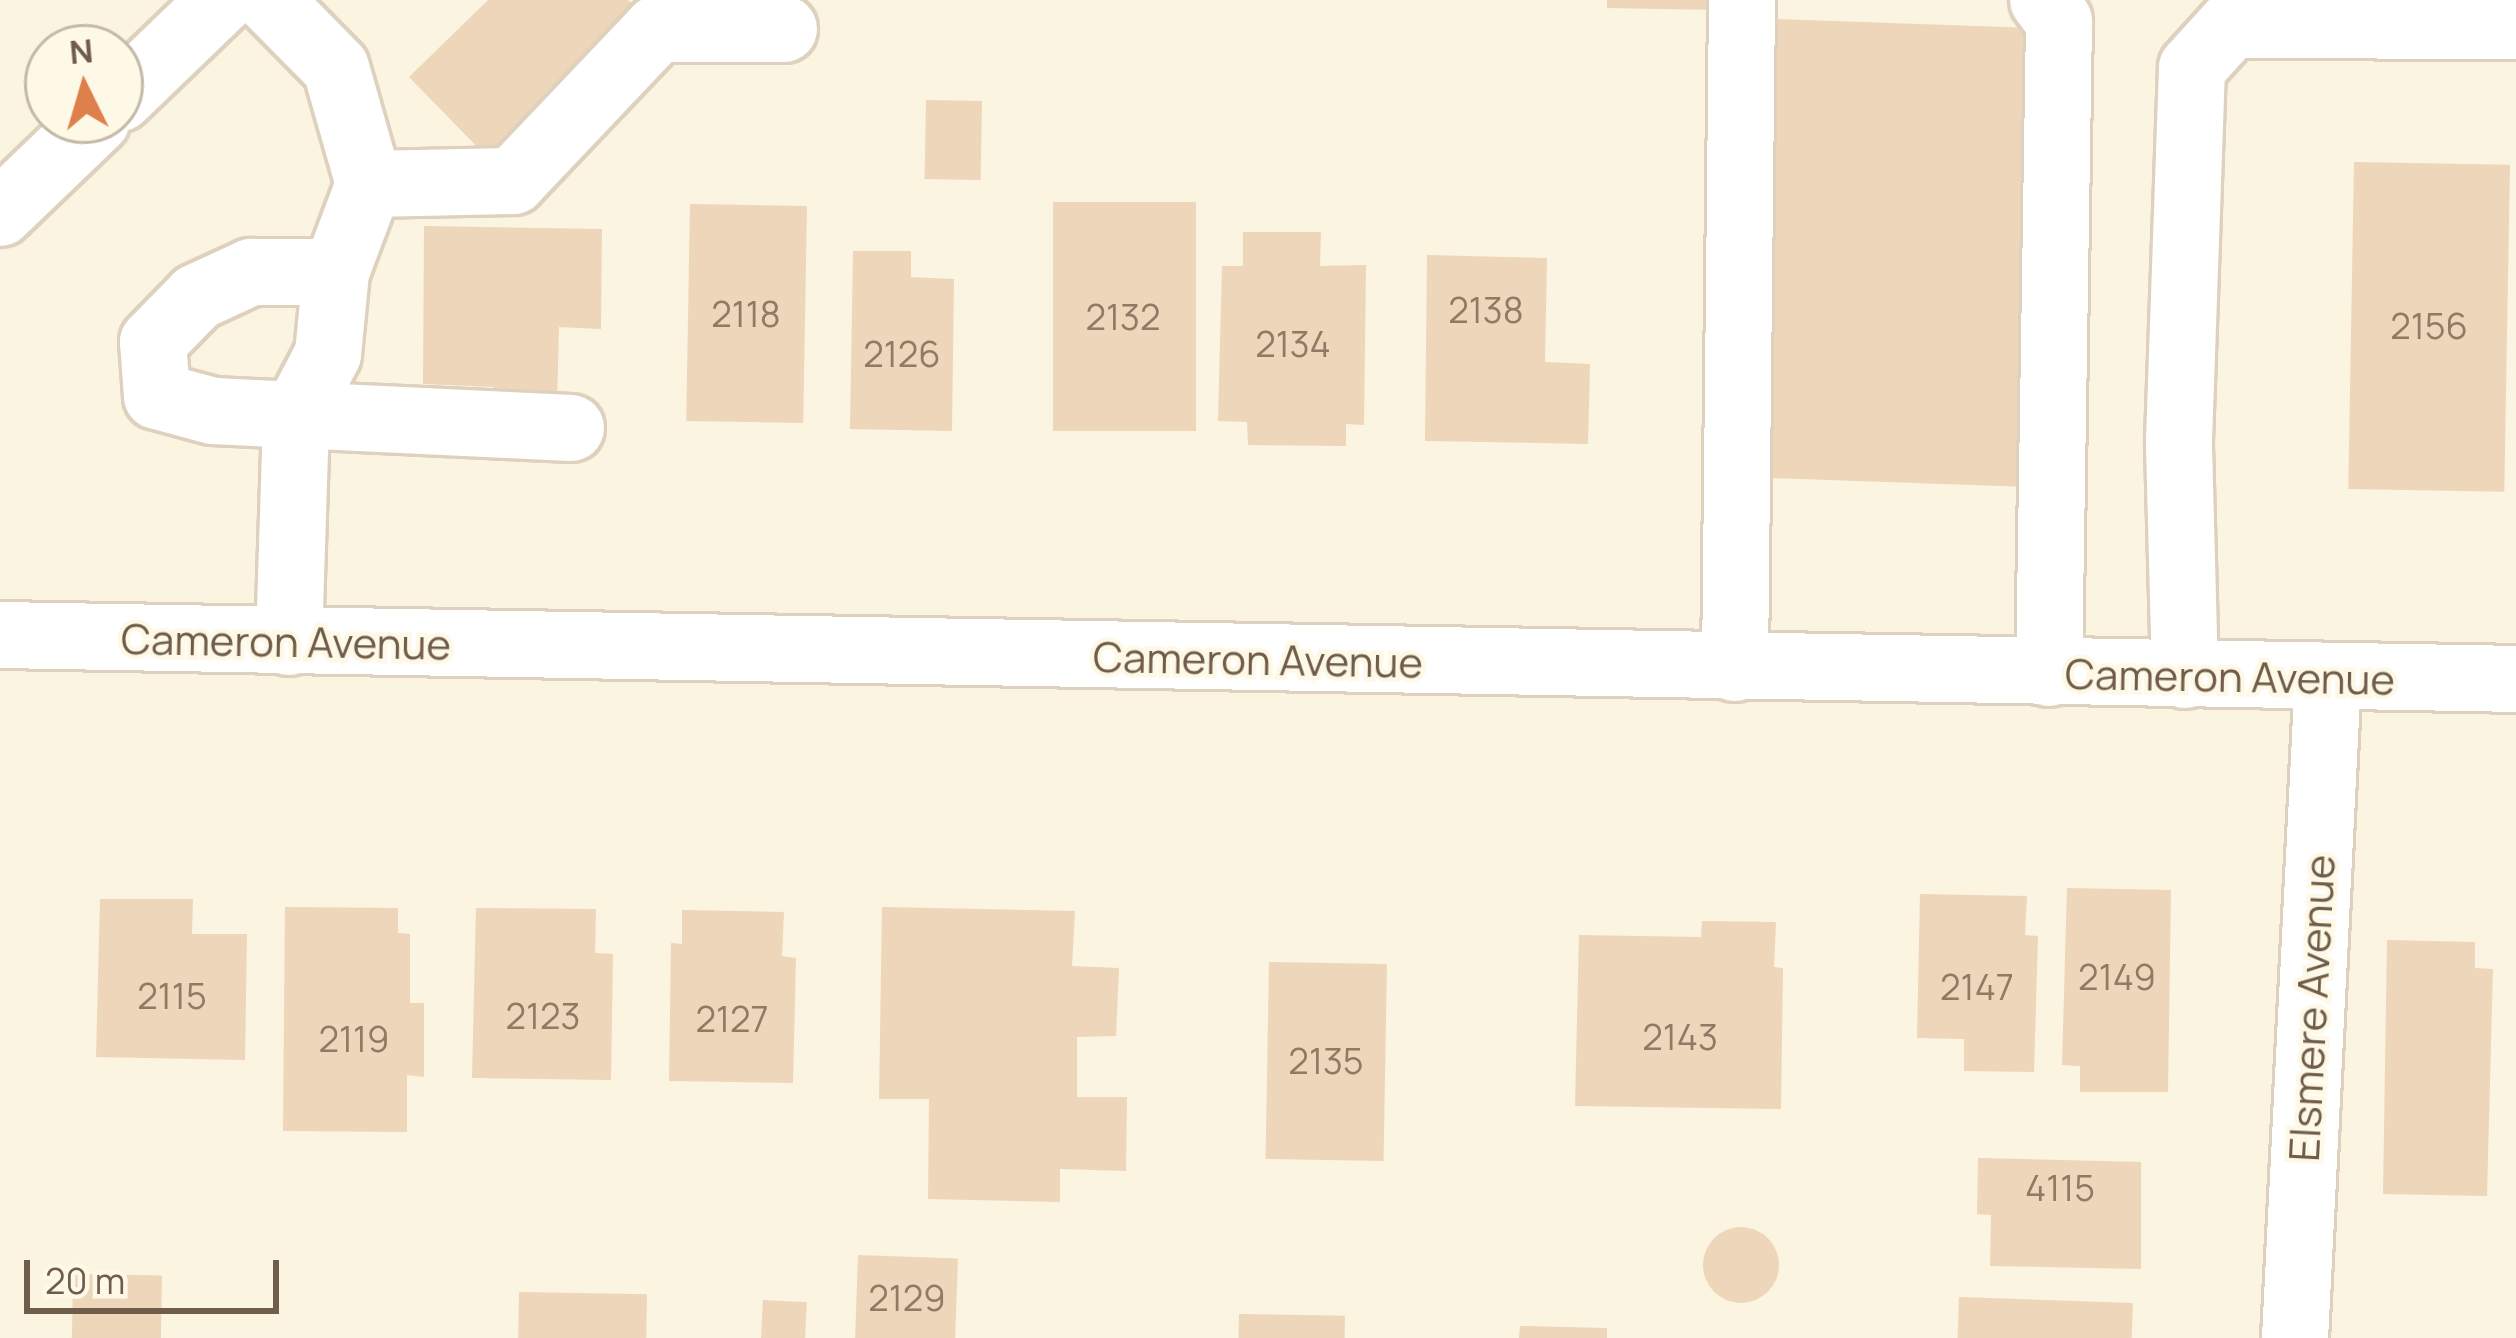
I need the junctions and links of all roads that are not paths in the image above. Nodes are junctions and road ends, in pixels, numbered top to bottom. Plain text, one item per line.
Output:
1 (223, 0) edge
2 (269, 0) edge
3 (1742, 0) edge
4 (2043, 0) edge
5 (2516, 26) edge
6 (784, 29) dead end
7 (144, 75) edge
8 (72, 144) edge
9 (369, 184) junction
10 (0, 213) edge
11 (336, 272) junction
12 (296, 415) junction
13 (571, 428) dead end
14 (0, 635) edge
15 (289, 642) junction
16 (1735, 668) junction
17 (2049, 673) junction
18 (2185, 675) junction
19 (2328, 678) junction
20 (2516, 679) edge
21 (2294, 1338) edge

1 - 7 street
2 - 9 street
3 - 16 street
4 - 17 street
5 - 18 street
6 - 9 street
8 - 10 street
9 - 11 street
11 - 12 street
11 - 12 street
12 - 13 street
12 - 15 street
14 - 15 street, Cameron Avenue
15 - 16 street, Cameron Avenue
16 - 17 street, Cameron Avenue
17 - 18 street, Cameron Avenue
18 - 19 street, Cameron Avenue
19 - 20 street, Cameron Avenue
19 - 21 street, Elsmere Avenue

